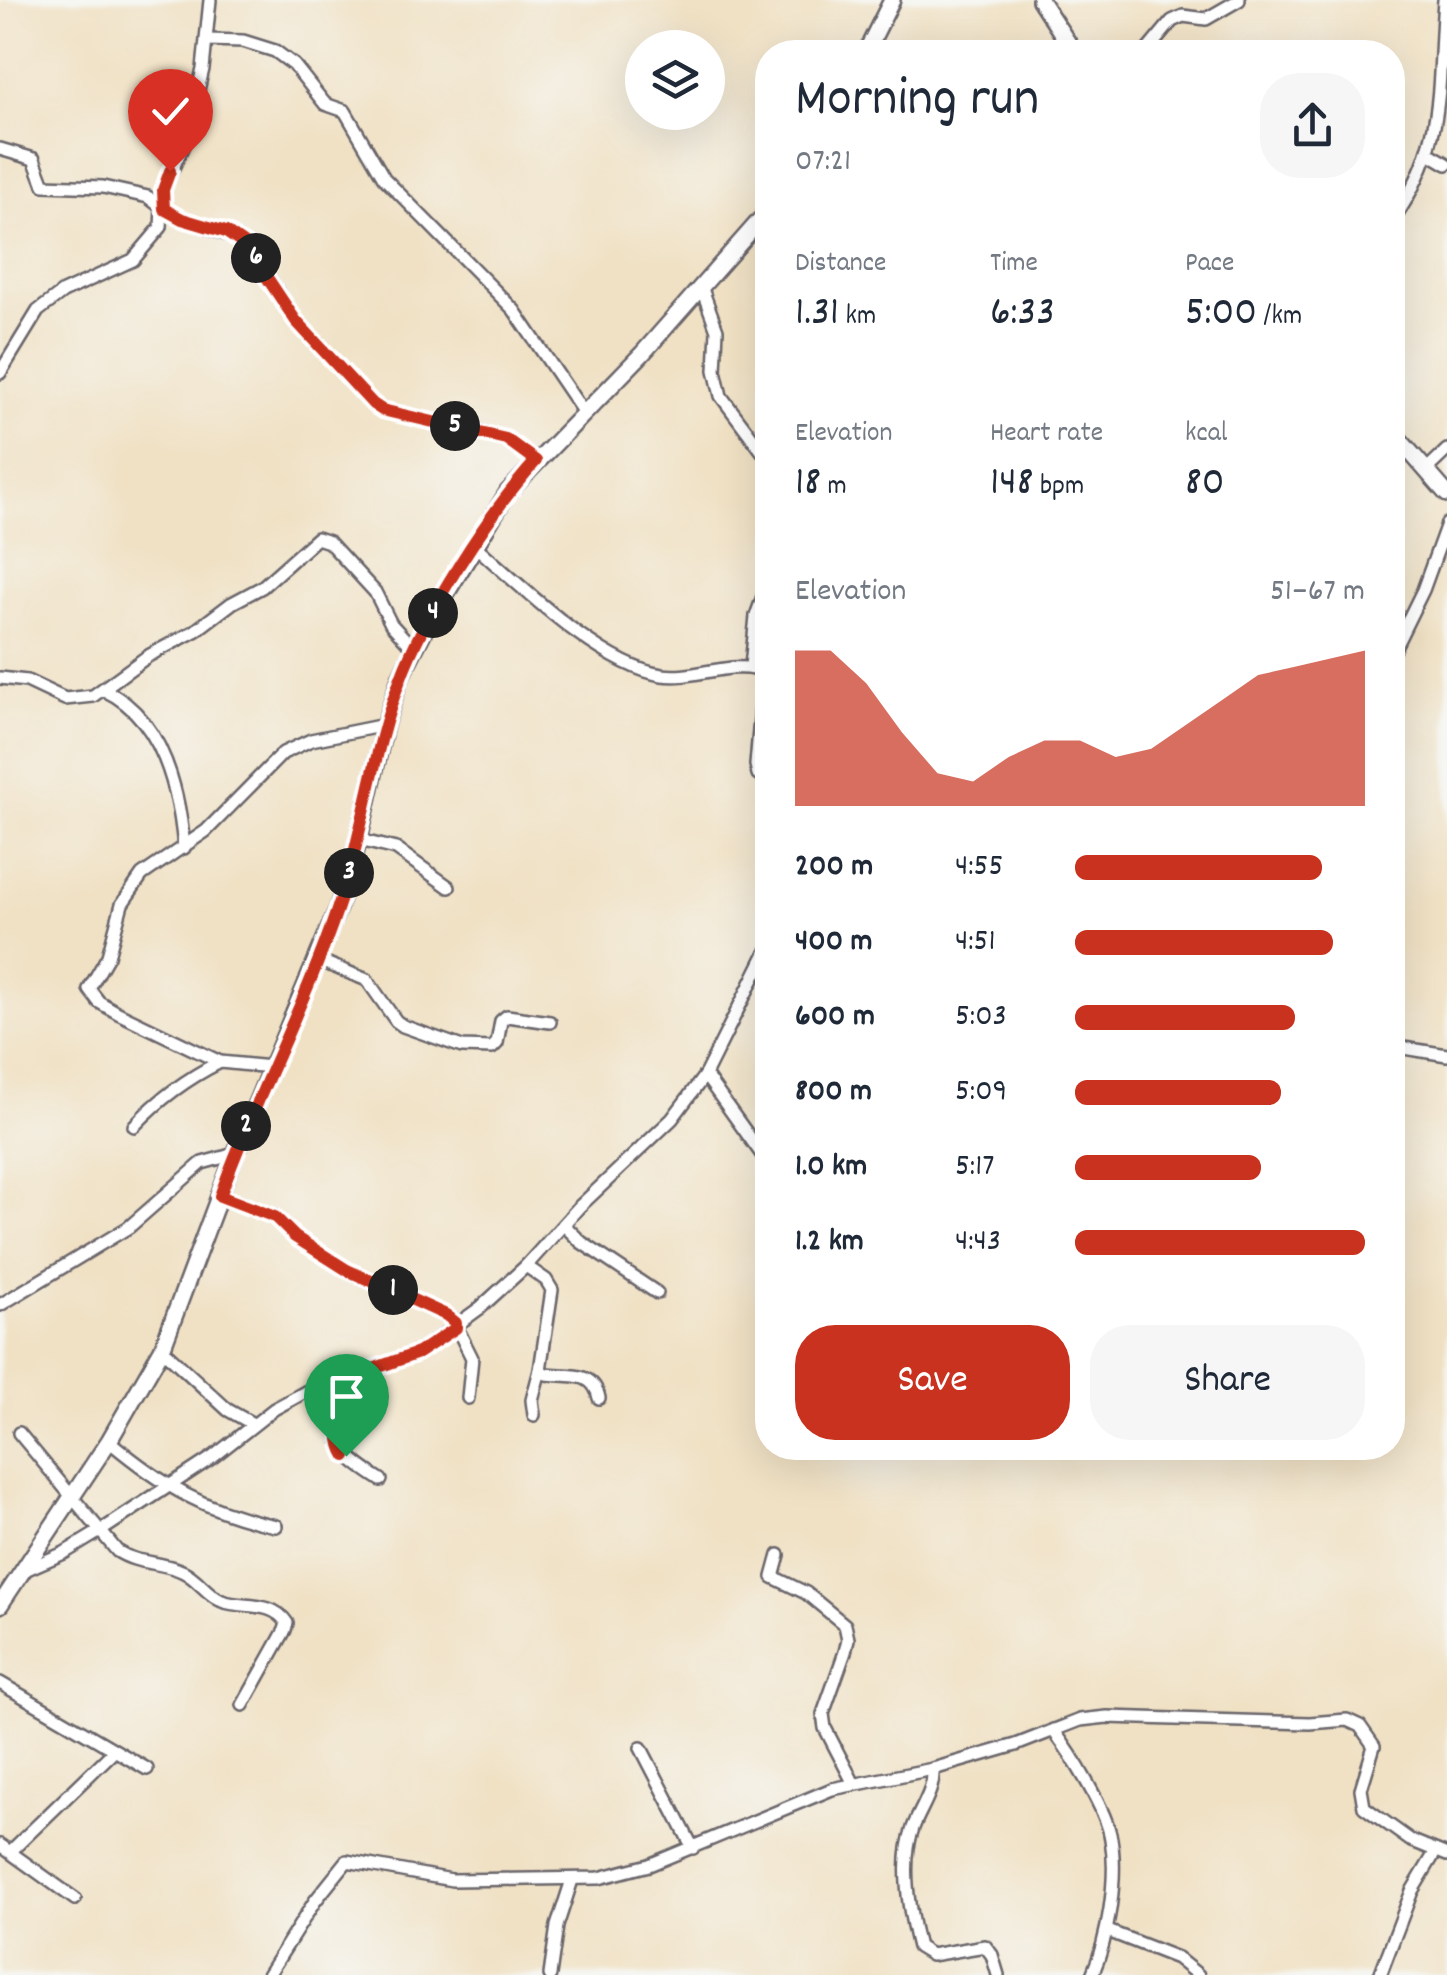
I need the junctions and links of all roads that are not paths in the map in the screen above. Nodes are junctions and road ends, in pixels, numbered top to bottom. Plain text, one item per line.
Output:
1 (210, 0) edge
2 (892, 0) edge
3 (1040, 0) edge
4 (1239, 0) edge
5 (1444, 0) edge
6 (207, 40) junction
7 (872, 40) edge
8 (1066, 40) edge
9 (1156, 40) edge
10 (0, 149) edge
11 (1430, 154) junction
12 (1447, 164) edge
13 (1405, 202) edge
14 (164, 209) junction
15 (755, 226) edge
16 (702, 289) junction
17 (0, 374) edge
18 (584, 412) junction
19 (755, 442) edge
20 (1405, 445) edge
21 (1447, 450) edge
22 (536, 461) junction
23 (1428, 470) junction
24 (1447, 494) edge
25 (1447, 524) edge
26 (474, 546) junction
27 (1405, 627) edge
28 (414, 648) junction
29 (755, 670) edge
30 (0, 678) edge
31 (117, 679) junction
32 (104, 690) junction
33 (118, 696) junction
34 (385, 725) junction
35 (182, 822) junction
36 (206, 831) junction
37 (359, 840) junction
38 (184, 848) junction
39 (449, 887) dead end
40 (318, 960) junction
41 (755, 975) edge
42 (550, 1022) dead end
43 (1405, 1048) edge
44 (1447, 1055) edge
45 (220, 1062) junction
46 (271, 1067) junction
47 (705, 1074) junction
48 (134, 1126) dead end
49 (755, 1145) edge
50 (235, 1154) junction
51 (220, 1196) junction
52 (564, 1225) junction
53 (526, 1266) junction
54 (658, 1292) dead end
55 (2, 1301) edge
56 (456, 1328) junction
57 (162, 1349) junction
58 (540, 1370) junction
59 (356, 1375) junction
60 (468, 1398) dead end
61 (599, 1398) dead end
62 (534, 1415) dead end
63 (253, 1424) junction
64 (19, 1432) dead end
65 (109, 1441) junction
66 (381, 1480) dead end
67 (171, 1485) junction
68 (72, 1494) junction
69 (276, 1526) dead end
70 (102, 1530) junction
71 (779, 1555) dead end
72 (25, 1570) junction
73 (0, 1605) edge
74 (0, 1683) edge
75 (243, 1705) dead end
76 (1053, 1730) junction
77 (641, 1748) dead end
78 (114, 1751) junction
79 (933, 1768) junction
80 (147, 1769) dead end
81 (854, 1782) junction
82 (693, 1848) junction
83 (5, 1849) edge
84 (1442, 1853) edge
85 (572, 1880) junction
86 (75, 1899) dead end
87 (1108, 1932) junction
88 (268, 1975) edge
89 (550, 1975) edge
90 (998, 1975) edge
91 (1092, 1975) edge
92 (1198, 1975) edge
93 (1380, 1975) edge

1 - 6 street
2 - 7 street
3 - 8 street
4 - 9 street
5 - 11 street
6 - 14 street
6 - 18 street
10 - 14 street
11 - 12 street
11 - 13 street
14 - 17 street
14 - 22 street
15 - 16 street
16 - 18 street
16 - 19 street
18 - 22 street
20 - 23 street
21 - 23 street
22 - 26 street
23 - 24 street
25 - 27 street
26 - 28 street
26 - 29 street
28 - 31 street
28 - 34 street
30 - 32 street
31 - 32 street
31 - 33 street
32 - 33 street
33 - 35 street
34 - 36 street
34 - 37 street
35 - 36 street
35 - 38 street
36 - 38 street
37 - 39 street
37 - 40 street
38 - 45 street
40 - 42 street
40 - 46 street
41 - 47 street
43 - 44 street
45 - 46 street
45 - 48 street
46 - 50 street
47 - 49 street
47 - 52 street
50 - 51 street
50 - 55 street
51 - 56 street
51 - 57 street
52 - 53 street
52 - 54 street
53 - 56 street
53 - 58 street
56 - 59 street
56 - 60 street
57 - 63 street
57 - 65 street
58 - 61 street
58 - 62 street
59 - 63 street
59 - 66 street
63 - 67 street
64 - 68 street
65 - 67 street
65 - 68 street
67 - 69 street
67 - 70 street
68 - 70 street
68 - 72 street
70 - 72 street
70 - 75 street
71 - 81 street
72 - 73 street
74 - 78 street
76 - 79 street
76 - 84 street
76 - 87 street
77 - 82 street
78 - 80 street
78 - 83 street
79 - 81 street
79 - 90 street
81 - 82 street
82 - 85 street
83 - 86 street
84 - 93 street
85 - 88 street
85 - 89 street
87 - 91 street
87 - 92 street

